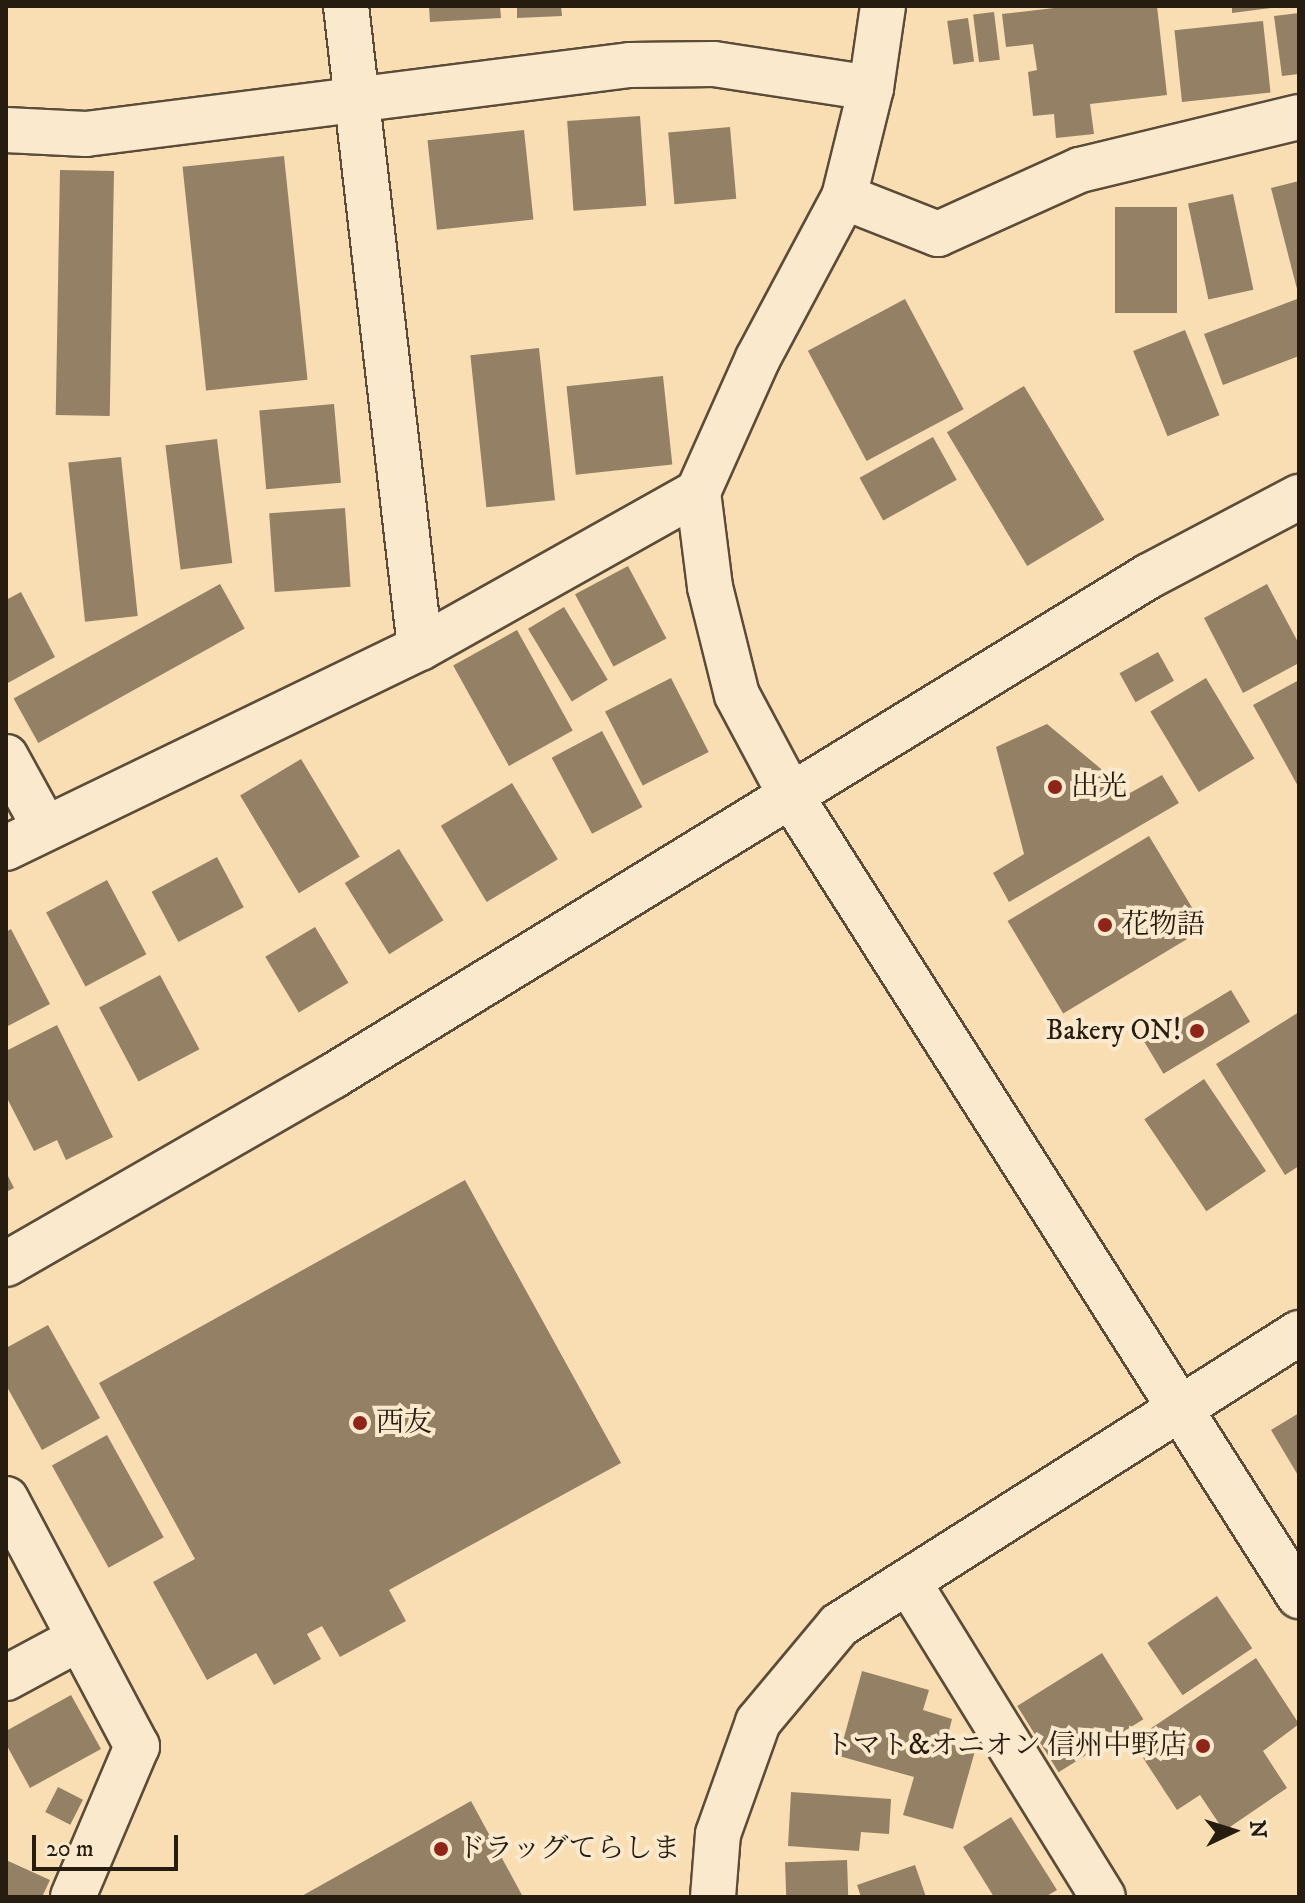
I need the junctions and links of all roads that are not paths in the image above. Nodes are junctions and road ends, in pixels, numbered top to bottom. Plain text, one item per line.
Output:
1 (346, 6) edge
2 (883, 6) edge
3 (871, 88) junction
4 (356, 103) junction
5 (1299, 117) edge
6 (6, 130) edge
7 (844, 197) junction
8 (698, 492) junction
9 (1294, 509) edge
10 (420, 648) junction
11 (6, 757) edge
12 (791, 796) junction
13 (44, 826) junction
14 (6, 848) edge
15 (6, 1264) edge
16 (1299, 1333) edge
17 (1178, 1407) junction
18 (6, 1499) edge
19 (909, 1583) junction
20 (1299, 1596) edge
21 (77, 1640) junction
22 (6, 1678) edge
23 (73, 1897) edge
24 (713, 1897) edge
25 (1103, 1897) edge

1 - 4 street
2 - 3 street
3 - 4 street
3 - 7 street
4 - 6 street
4 - 10 street
5 - 7 street
7 - 8 street
8 - 10 street
8 - 12 street
9 - 12 street
10 - 13 street
11 - 13 street
12 - 15 street
12 - 17 street
13 - 14 street
16 - 17 street
17 - 19 street
17 - 20 street
18 - 21 street
19 - 24 street
19 - 25 street
21 - 22 street
21 - 23 street

